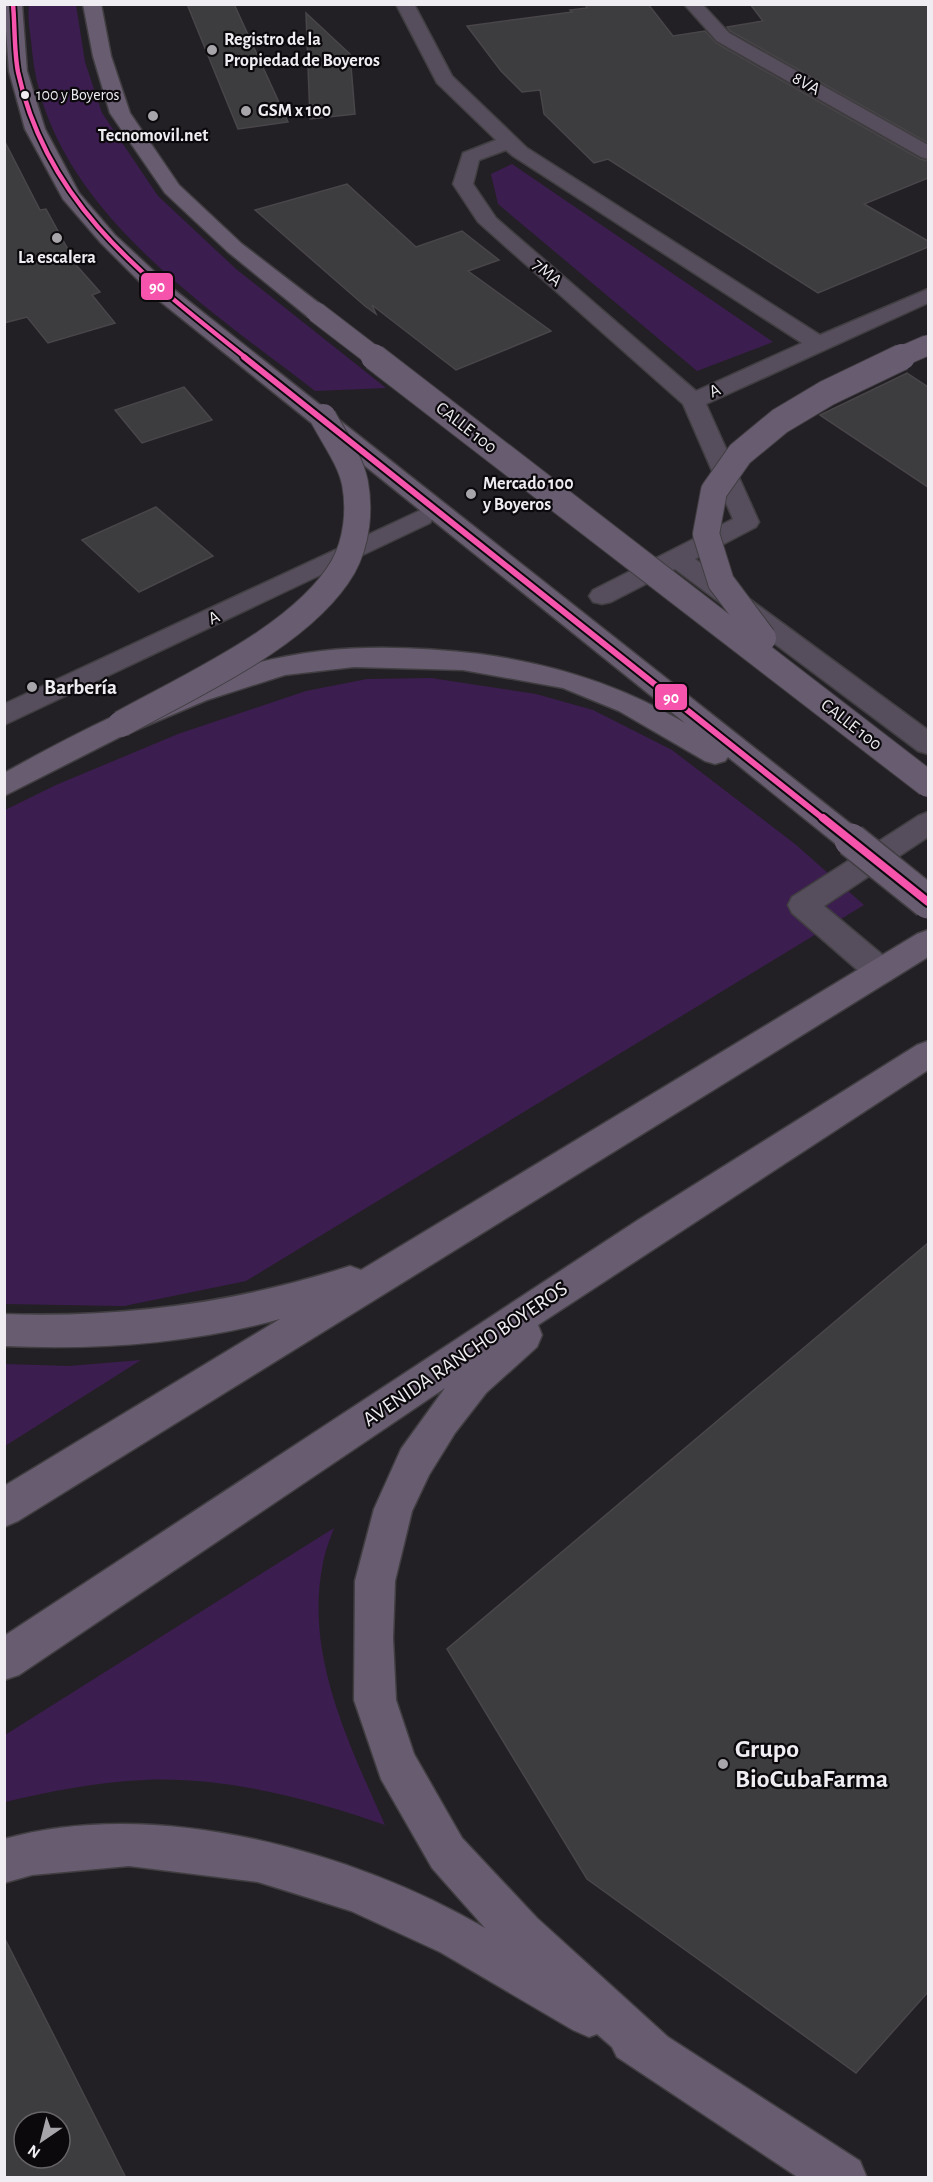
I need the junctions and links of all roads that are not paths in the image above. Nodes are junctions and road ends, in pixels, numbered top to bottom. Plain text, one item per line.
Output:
1 (14, 4) edge
2 (92, 4) edge
3 (405, 4) edge
4 (692, 4) edge
5 (509, 142) junction
6 (928, 153) edge
7 (928, 295) edge
8 (818, 344) junction
9 (928, 345) edge
10 (693, 401) junction
11 (323, 417) junction
12 (421, 518) dead end
13 (678, 559) junction
14 (602, 596) dead end
15 (4, 716) edge
16 (121, 724) junction
17 (928, 744) edge
18 (928, 784) edge
19 (4, 786) edge
20 (928, 823) edge
21 (851, 840) junction
22 (928, 902) edge
23 (928, 942) edge
24 (880, 971) junction
25 (928, 1054) edge
26 (472, 1221) junction
27 (650, 1231) junction
28 (4, 1330) edge
29 (4, 1508) edge
30 (4, 1660) edge
31 (4, 1861) edge
32 (651, 2051) junction
33 (843, 2178) edge

1 - 11 highway
2 - 18 highway, CALLE 100, bridge
3 - 5 street
4 - 6 street, 8VA
5 - 8 street
5 - 10 street, 7MA
7 - 8 street, A
8 - 10 street, A
9 - 18 highway, bridge
10 - 13 street, A
11 - 16 highway, bridge
11 - 21 highway, bridge
12 - 15 street, A
13 - 14 street
13 - 17 street
16 - 19 highway
16 - 21 highway, bridge
20 - 24 street
21 - 22 highway, bridge
23 - 24 highway
24 - 26 highway
25 - 27 highway, AVENIDA RANCHO BOYEROS
26 - 28 highway
26 - 29 highway
27 - 30 highway, AVENIDA RANCHO BOYEROS
27 - 32 highway
31 - 32 highway
32 - 33 highway

